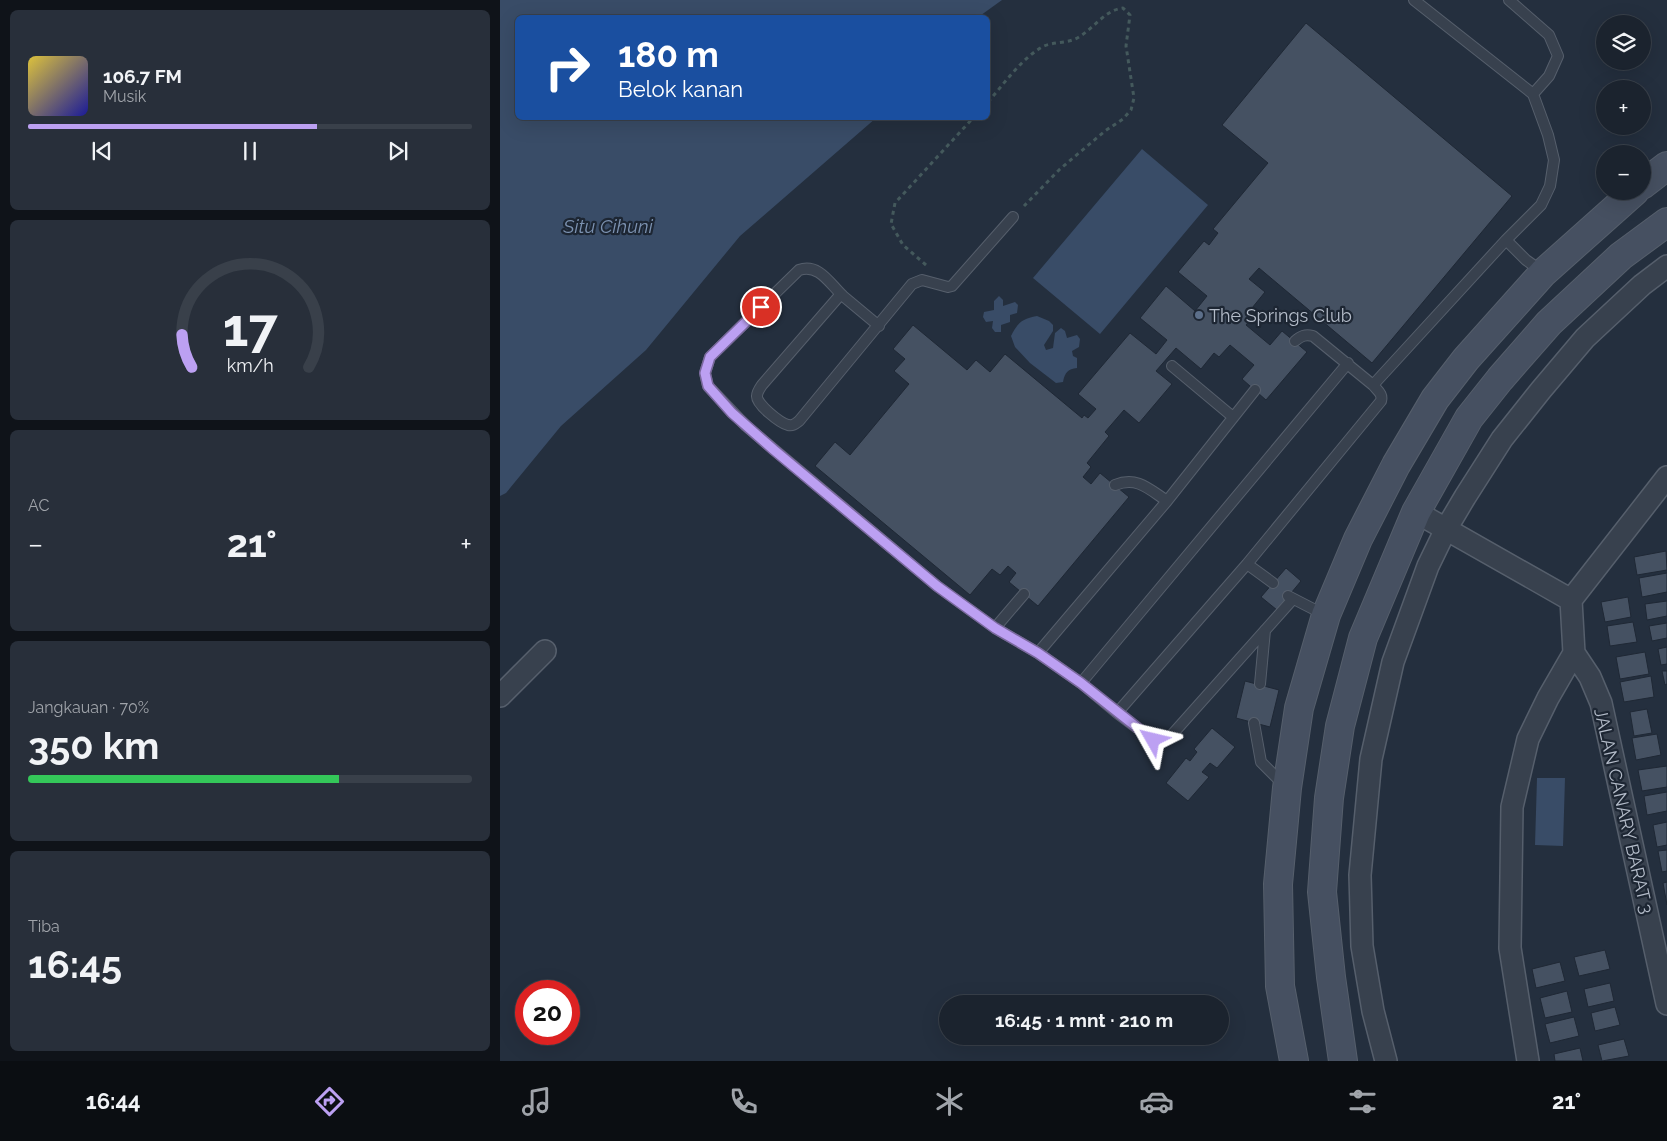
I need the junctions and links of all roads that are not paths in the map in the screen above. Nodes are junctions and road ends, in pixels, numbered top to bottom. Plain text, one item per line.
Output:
1 (1414, 0) edge
2 (1509, 0) edge
3 (1533, 94) junction
4 (1667, 166) edge
5 (1651, 179) edge
6 (1625, 200) edge
7 (1013, 218) road end
8 (1667, 222) edge
9 (1506, 240) junction
10 (1667, 266) edge
11 (1543, 273) junction
12 (841, 294) junction
13 (879, 326) junction
14 (1295, 342) dead end
15 (1348, 363) junction
16 (1172, 366) dead end
17 (1373, 385) junction
18 (1255, 390) dead end
19 (1233, 417) junction
20 (1667, 477) edge
21 (1115, 485) dead end
22 (1167, 501) junction
23 (1416, 512) junction
24 (1446, 529) junction
25 (1247, 564) junction
26 (1273, 583) dead end
27 (1024, 594) dead end
28 (1572, 600) junction
29 (1326, 615) junction
30 (995, 628) junction
31 (1265, 630) junction
32 (545, 651) dead end
33 (1038, 653) junction
34 (1574, 653) junction
35 (1081, 683) junction
36 (1260, 684) dead end
37 (500, 696) edge
38 (1117, 713) junction
39 (1254, 723) dead end
40 (1287, 788) junction
41 (1667, 1004) edge
42 (1294, 1061) edge
43 (1343, 1061) edge
44 (1386, 1061) edge
45 (1528, 1061) edge

1 - 3 lane
2 - 3 lane
3 - 9 lane
4 - 5 main road
6 - 11 main road
7 - 13 lane
8 - 23 main road
9 - 11 lane
9 - 17 lane
10 - 24 street
11 - 29 main road
12 - 13 lane
12 - 13 lane
12 - 30 lane
14 - 15 lane
15 - 17 lane
15 - 35 lane
16 - 19 lane
17 - 25 lane
18 - 19 lane
19 - 22 lane
20 - 28 street
21 - 22 lane
22 - 33 lane
23 - 24 street
23 - 43 main road
24 - 28 street
24 - 44 street
25 - 26 lane
25 - 38 lane
27 - 30 lane
28 - 34 street
29 - 31 lane
29 - 40 main road
30 - 33 lane
31 - 36 lane
31 - 38 lane
32 - 37 street
33 - 35 lane
34 - 41 street, JALAN CANARY BARAT 3
34 - 45 street
35 - 38 lane
39 - 40 lane
40 - 42 main road

